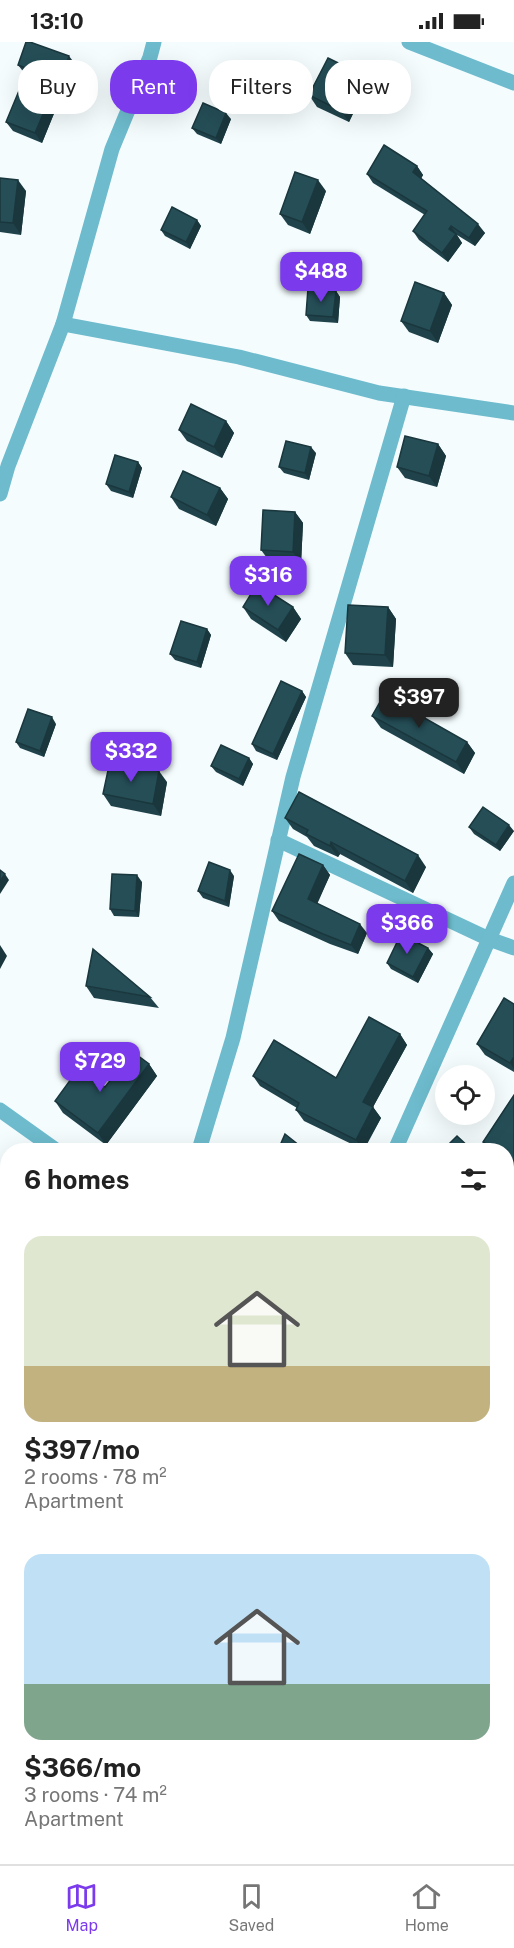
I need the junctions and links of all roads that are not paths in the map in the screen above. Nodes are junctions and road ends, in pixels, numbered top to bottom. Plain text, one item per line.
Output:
1 (154, 42) edge
2 (408, 42) edge
3 (514, 83) edge
4 (63, 324) junction
5 (404, 396) junction
6 (514, 413) edge
7 (0, 494) edge
8 (278, 840) junction
9 (514, 883) edge
10 (489, 939) junction
11 (514, 948) edge
12 (0, 1110) edge
13 (46, 1143) edge
14 (201, 1143) edge
15 (398, 1143) edge

1 - 4 street
2 - 3 street
4 - 5 street
4 - 7 street
5 - 6 street
5 - 8 street
8 - 10 street
8 - 14 street
9 - 10 street
10 - 11 street
10 - 15 street
12 - 13 street

